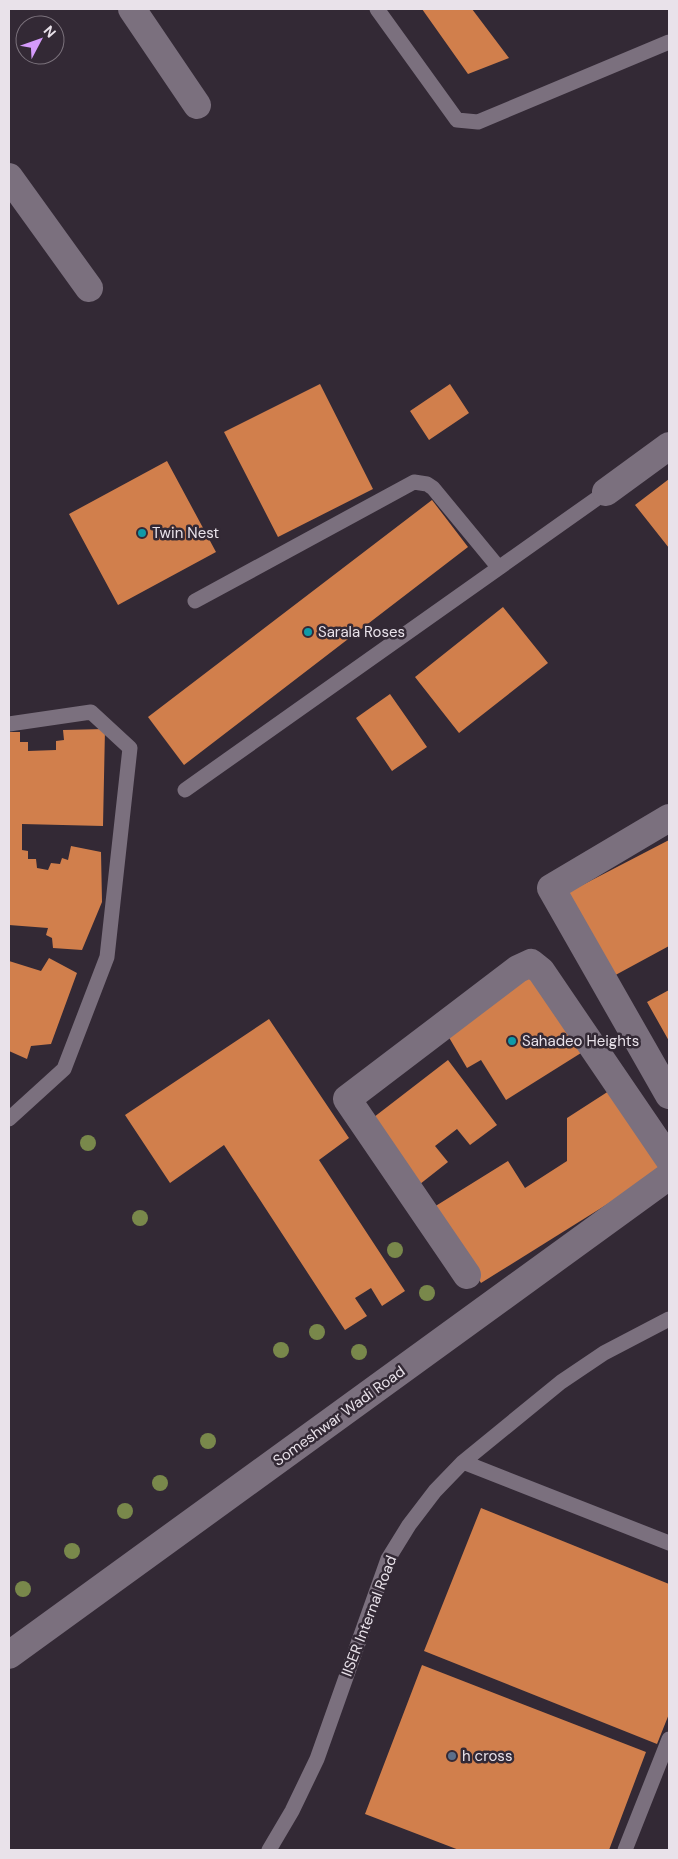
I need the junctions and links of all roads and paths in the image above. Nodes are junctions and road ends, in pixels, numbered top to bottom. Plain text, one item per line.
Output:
1 (132, 9) edge
2 (377, 9) edge
3 (669, 42) edge
4 (197, 105) dead end
5 (9, 177) edge
6 (89, 288) dead end
7 (669, 446) edge
8 (606, 492) joint
9 (499, 568) junction
10 (195, 601) dead end
11 (9, 724) edge
12 (185, 790) dead end
13 (669, 818) edge
14 (669, 1095) edge
15 (9, 1120) edge
16 (669, 1159) edge
17 (669, 1176) edge
18 (467, 1275) dead end
19 (669, 1319) edge
20 (463, 1462) junction
21 (669, 1543) edge
22 (9, 1655) edge
23 (669, 1739) edge
24 (269, 1850) edge
25 (625, 1850) edge

1 - 4 street
2 - 3 lane
5 - 6 street
7 - 8 street
8 - 9 lane
9 - 10 lane
9 - 12 lane
11 - 15 lane
13 - 14 street
16 - 18 street
17 - 22 street, Someshwar Wadi Road
19 - 20 lane, IISER Internal Road
20 - 21 lane
20 - 24 lane, IISER Internal Road
23 - 25 lane

